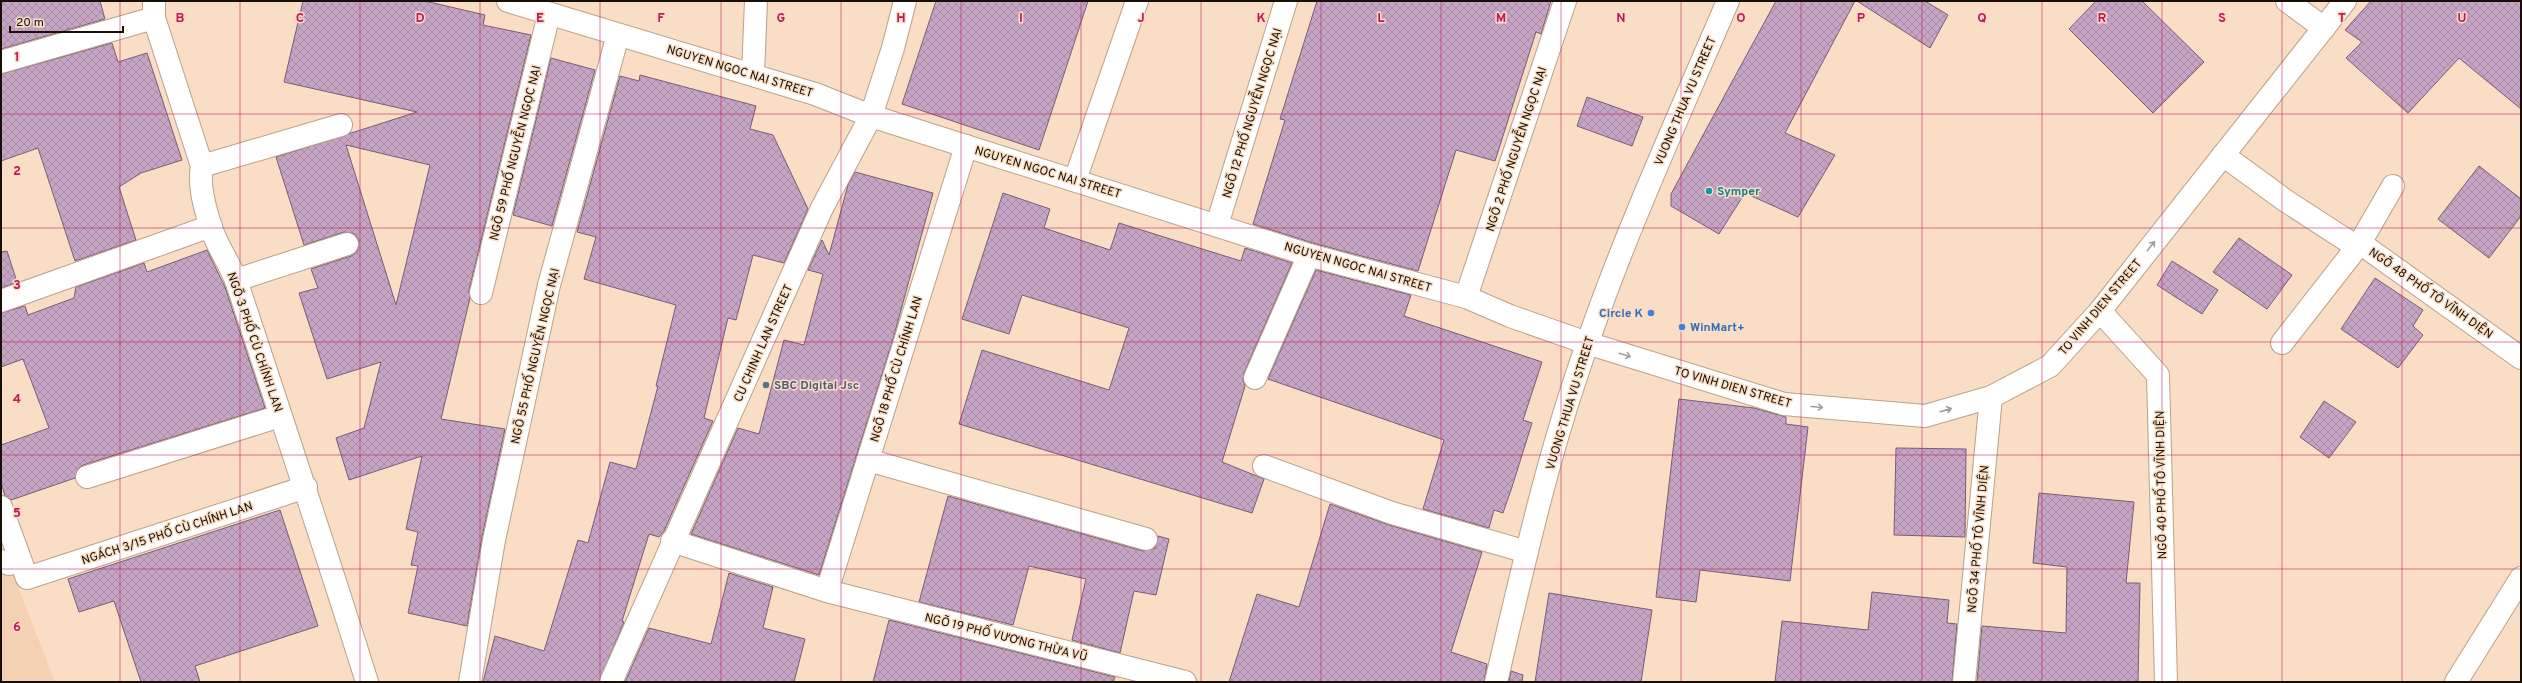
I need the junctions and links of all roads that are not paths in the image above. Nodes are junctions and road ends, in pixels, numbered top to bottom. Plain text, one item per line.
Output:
1 (508, 1) edge
2 (756, 1) edge
3 (905, 1) edge
4 (1137, 1) edge
5 (1286, 1) edge
6 (1565, 1) edge
7 (1728, 1) edge
8 (2287, 1) edge
9 (2345, 1) edge
10 (154, 9) edge
11 (550, 14) junction
12 (2324, 28) junction
13 (618, 35) junction
14 (1, 62) edge
15 (753, 74) junction
16 (871, 116) junction
17 (341, 125) dead end
18 (966, 146) junction
19 (2223, 155) junction
20 (202, 166) junction
21 (1075, 180) junction
22 (2393, 186) dead end
23 (1217, 225) junction
24 (211, 226) junction
25 (347, 244) dead end
26 (2358, 245) junction
27 (1309, 255) junction
28 (236, 280) junction
29 (481, 293) dead end
30 (1466, 297) junction
31 (1, 301) edge
32 (2100, 311) junction
33 (1587, 343) junction
34 (2282, 343) dead end
35 (2521, 358) edge
36 (1254, 378) dead end
37 (1991, 397) junction
38 (280, 416) junction
39 (868, 460) junction
40 (1264, 466) dead end
41 (87, 477) dead end
42 (306, 487) junction
43 (1, 507) edge
44 (1146, 539) dead end
45 (672, 541) junction
46 (1527, 552) junction
47 (2519, 586) edge
48 (827, 592) junction
49 (367, 682) edge
50 (470, 682) edge
51 (611, 682) edge
52 (1185, 682) edge
53 (1496, 682) edge
54 (1964, 682) edge
55 (2166, 682) edge
56 (2456, 682) edge

1 - 11 street, NGUYEN NGOC NAI STREET
2 - 15 street
3 - 16 street, CU CHINH LAN STREET
4 - 21 street
5 - 23 street, NGÕ 12 PHỐ NGUYỄN NGỌC NẠI
6 - 30 street, NGÕ 2 PHỐ NGUYỄN NGỌC NẠI
7 - 33 street, VUONG THUA VU STREET
8 - 12 street
9 - 12 street, TO VINH DIEN STREET
10 - 14 street
10 - 20 street, NGÕ 3 PHỐ CÙ CHÍNH LAN
11 - 13 street, NGUYEN NGOC NAI STREET
11 - 29 street, NGÕ 59 PHỐ NGUYỄN NGỌC NẠI
12 - 19 street, TO VINH DIEN STREET
13 - 15 street, NGUYEN NGOC NAI STREET
13 - 50 street, NGÕ 55 PHỐ NGUYỄN NGỌC NẠI
15 - 16 street, NGUYEN NGOC NAI STREET
16 - 18 street, NGUYEN NGOC NAI STREET
16 - 45 street, CU CHINH LAN STREET
17 - 20 street
18 - 21 street, NGUYEN NGOC NAI STREET
18 - 39 street, NGÕ 18 PHỐ CÙ CHÍNH LAN
19 - 26 street, NGÕ 48 PHỐ TÔ VĨNH DIỆN
32 -> 19 street, TO VINH DIEN STREET
20 - 24 street, NGÕ 3 PHỐ CÙ CHÍNH LAN
21 - 23 street, NGUYEN NGOC NAI STREET
22 - 26 street
23 - 27 street, NGUYEN NGOC NAI STREET
24 - 28 street, NGÕ 3 PHỐ CÙ CHÍNH LAN
24 - 31 street
25 - 28 street
26 - 34 street
26 - 35 street, NGÕ 48 PHỐ TÔ VĨNH DIỆN
27 - 30 street, NGUYEN NGOC NAI STREET
27 - 36 street
28 - 38 street, NGÕ 3 PHỐ CÙ CHÍNH LAN
30 - 33 street, NGUYEN NGOC NAI STREET
32 - 37 street, TO VINH DIEN STREET
32 - 55 street, NGÕ 40 PHỐ TÔ VĨNH DIỆN
33 -> 37 street, TO VINH DIEN STREET
33 - 46 street, VUONG THUA VU STREET
37 - 54 street, NGÕ 34 PHỐ TÔ VĨNH DIỆN
38 - 41 street
38 - 42 street, NGÕ 3 PHỐ CÙ CHÍNH LAN
39 - 44 street
39 - 48 street, NGÕ 18 PHỐ CÙ CHÍNH LAN
40 - 46 street
42 - 43 street, NGÁCH 3/15 PHỐ CÙ CHÍNH LAN
42 - 49 street, NGÕ 3 PHỐ CÙ CHÍNH LAN
45 - 48 street, NGÕ 19 PHỐ VƯƠNG THỪA VŨ
45 - 51 street, CU CHINH LAN STREET
46 - 53 street, VUONG THUA VU STREET
47 - 56 street
48 - 52 street, NGÕ 19 PHỐ VƯƠNG THỪA VŨ

